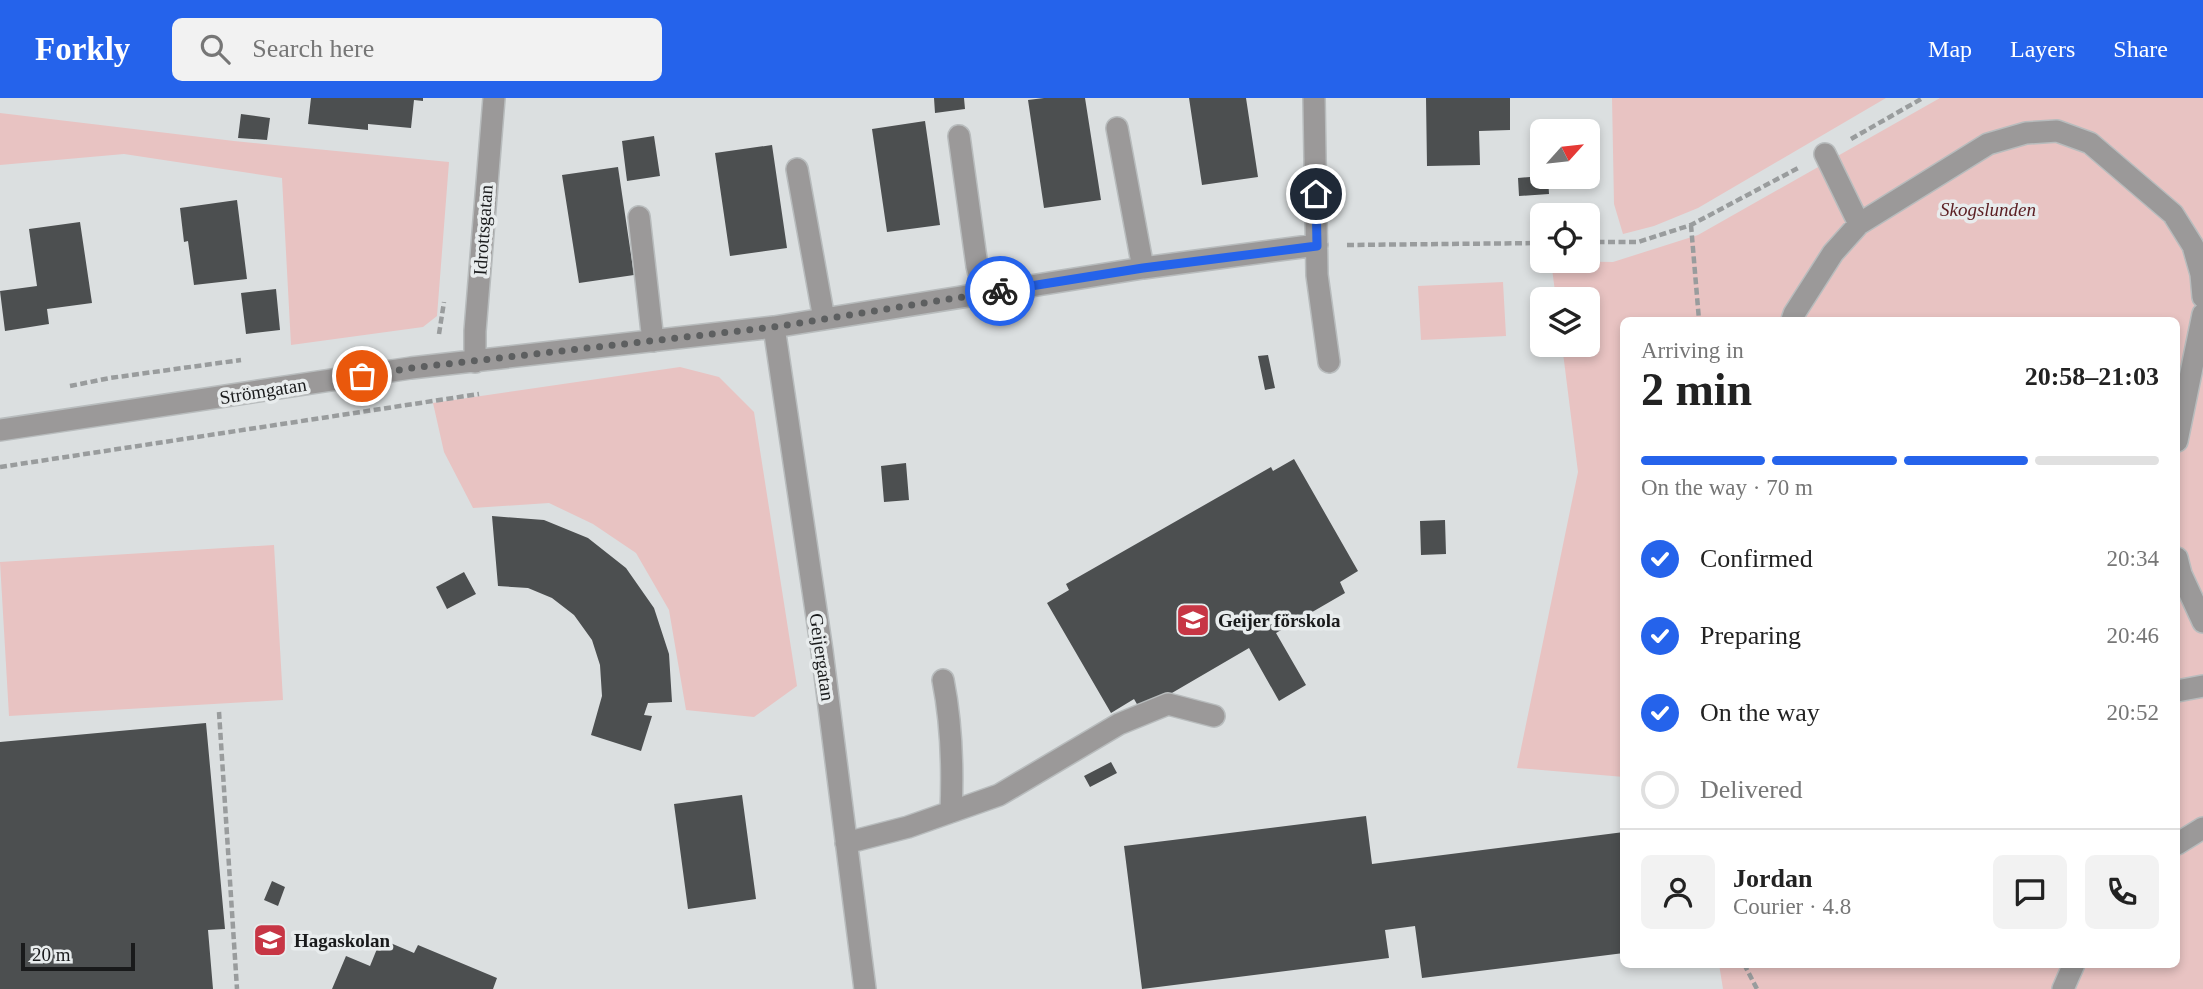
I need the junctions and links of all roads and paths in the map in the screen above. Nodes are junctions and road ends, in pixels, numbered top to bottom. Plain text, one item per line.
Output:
1 (494, 98) edge
2 (1314, 98) edge
3 (1923, 98) edge
4 (1117, 128) dead end
5 (959, 136) dead end
6 (1825, 154) junction
7 (797, 169) dead end
8 (639, 217) dead end
9 (1859, 224) junction
10 (1691, 225) junction
11 (1530, 243) edge
12 (1600, 243) edge
13 (1317, 246) junction
14 (1143, 268) junction
15 (984, 294) junction
16 (2203, 298) edge
17 (2203, 314) edge
18 (1699, 317) edge
19 (1793, 317) edge
20 (824, 319) junction
21 (774, 327) junction
22 (475, 331) junction
23 (428, 337) dead end
24 (653, 341) junction
25 (248, 359) dead end
26 (475, 362) junction
27 (1329, 362) dead end
28 (61, 388) dead end
29 (2180, 426) edge
30 (0, 430) edge
31 (2180, 574) edge
32 (2203, 622) edge
33 (943, 680) dead end
34 (2203, 687) edge
35 (2180, 691) edge
36 (219, 712) dead end
37 (1214, 716) dead end
38 (951, 812) junction
39 (2203, 828) edge
40 (2180, 842) edge
41 (846, 843) junction
42 (1746, 968) edge
43 (2072, 968) edge
44 (236, 989) edge
45 (865, 989) edge
46 (1757, 989) edge
47 (2063, 989) edge

1 - 22 street, Idrottsgatan
2 - 13 street
3 - 6 path
4 - 14 street
5 - 15 street
6 - 9 street
6 - 10 path
7 - 20 street
8 - 24 street
9 - 16 street
9 - 19 street
10 - 12 path
10 - 18 path
11 - 13 path
13 - 14 street, Strömgatan
13 - 27 street
14 - 15 street, Strömgatan
15 - 20 street, Strömgatan
17 - 29 street
20 - 21 street, Strömgatan
21 - 24 street, Strömgatan
21 - 41 street, Geijergatan
22 - 23 path
22 - 26 street, Idrottsgatan
24 - 26 street, Strömgatan
25 - 28 path
26 - 30 street, Strömgatan
31 - 32 street
33 - 38 street
34 - 35 street
36 - 44 path
37 - 38 street
38 - 41 street
39 - 40 street
41 - 45 street, Geijergatan
42 - 46 path
43 - 47 street

